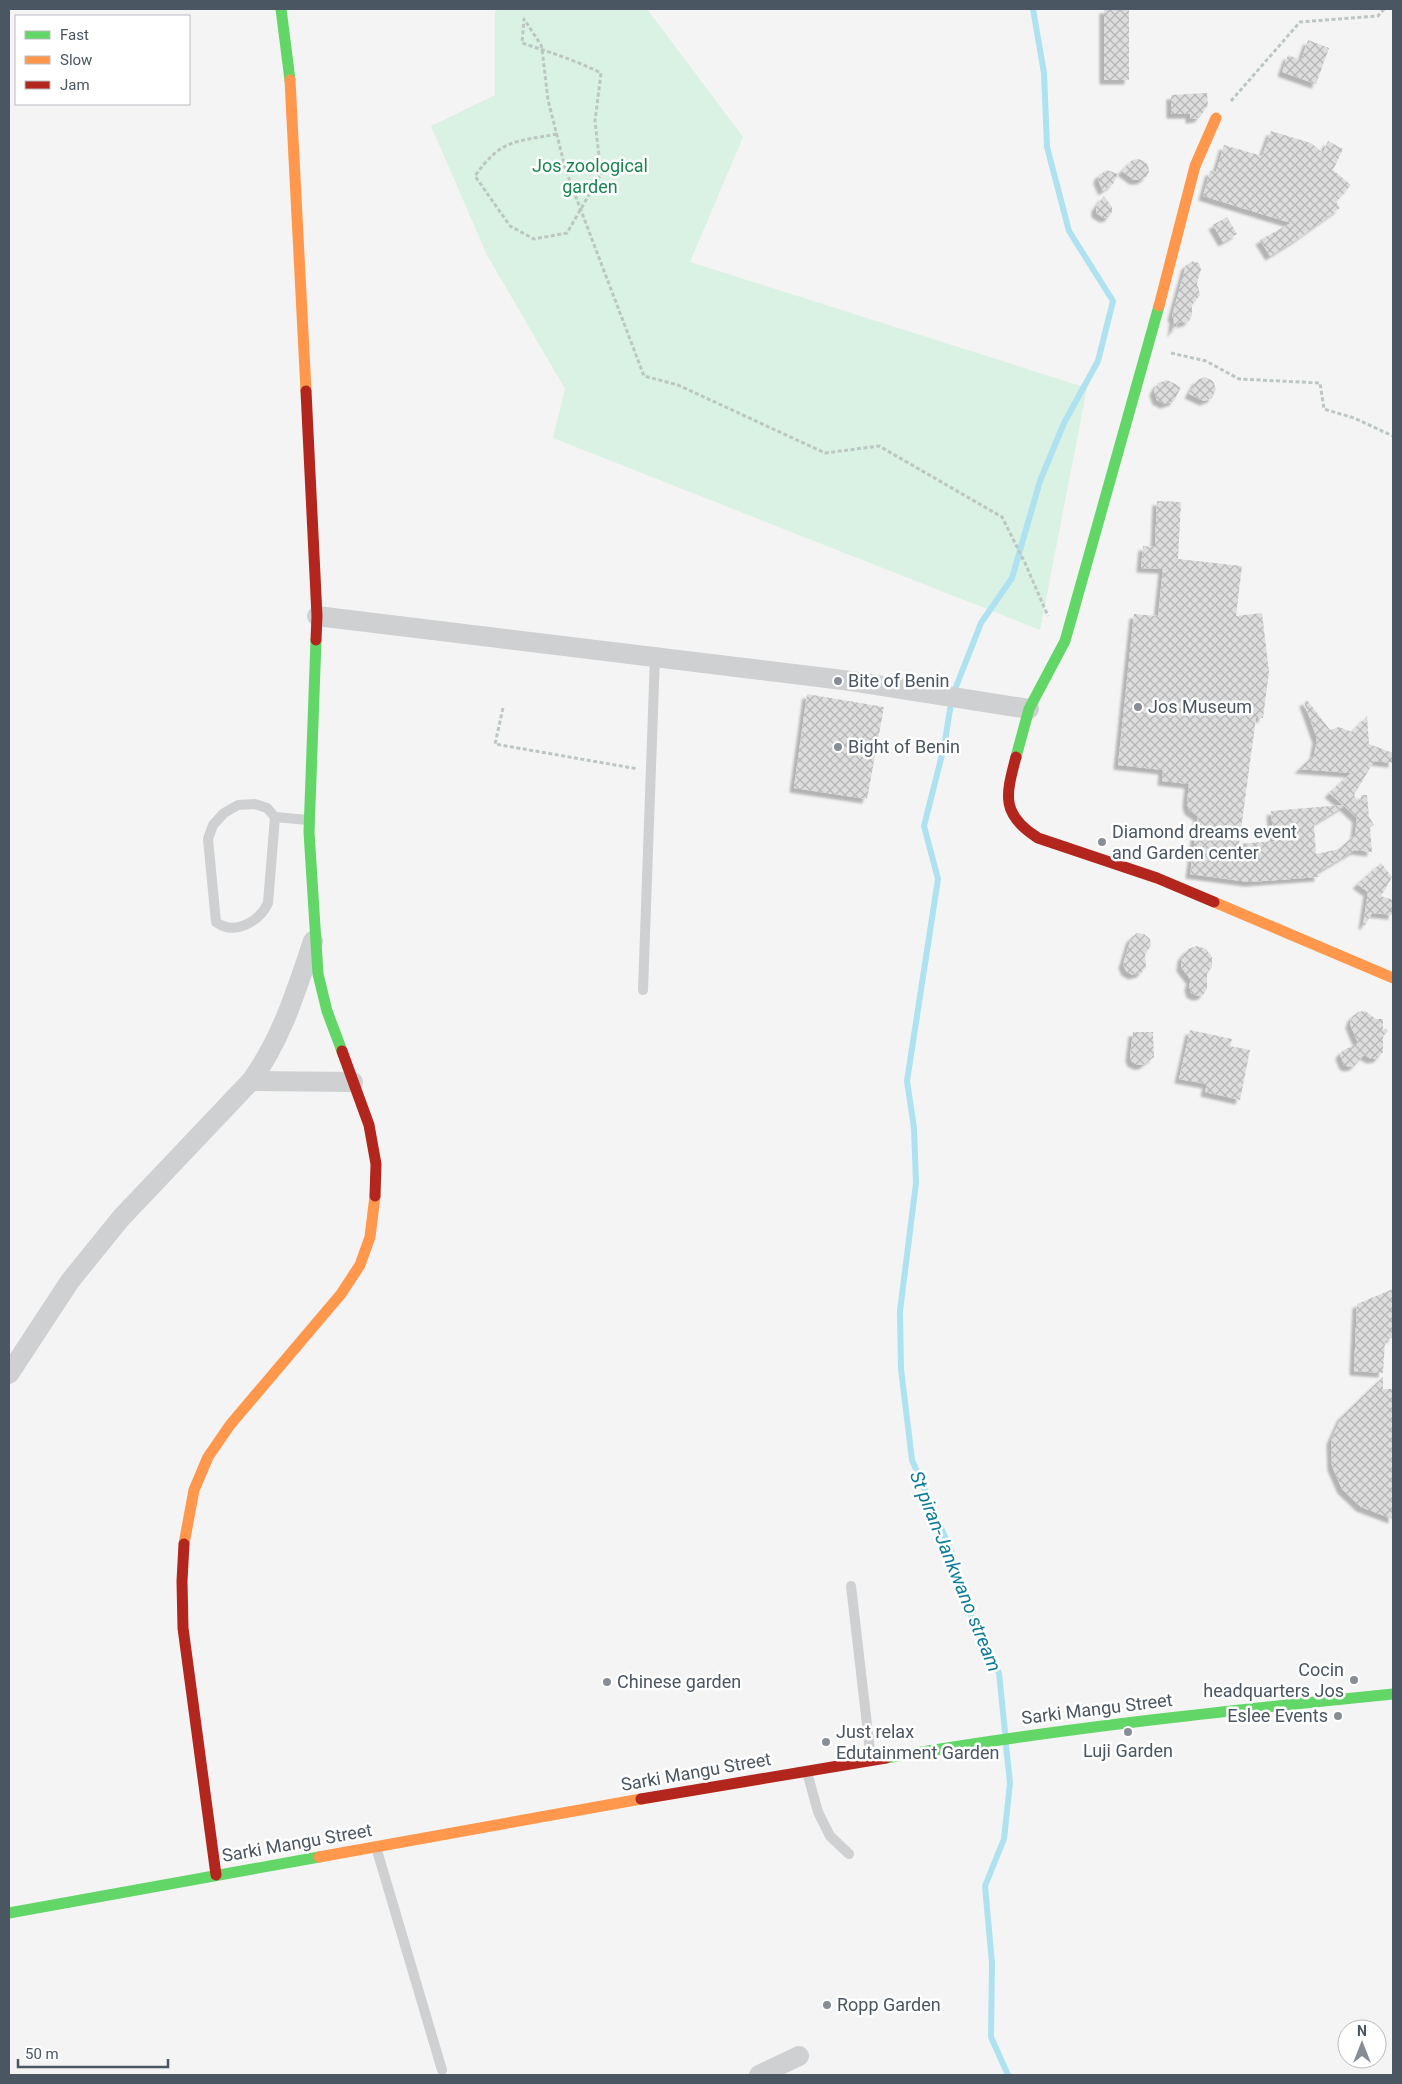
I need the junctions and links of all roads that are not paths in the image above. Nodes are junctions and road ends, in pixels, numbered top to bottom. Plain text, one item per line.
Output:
1 (281, 9) edge
2 (1216, 118) road end
3 (316, 616) junction
4 (655, 656) junction
5 (1029, 709) junction
6 (275, 817) junction
7 (309, 820) junction
8 (316, 932) junction
9 (1393, 978) edge
10 (643, 990) dead end
11 (251, 1081) junction
12 (353, 1082) junction
13 (12, 1365) edge
14 (851, 1586) dead end
15 (1393, 1694) edge
16 (871, 1760) junction
17 (806, 1771) junction
18 (376, 1846) junction
19 (849, 1854) dead end
20 (216, 1875) junction
21 (9, 1913) edge
22 (799, 2056) dead end
23 (442, 2070) dead end
24 (759, 2075) edge

1 - 3 street
2 - 5 street
3 - 4 street
3 - 7 street
4 - 5 street
4 - 10 lane
5 - 9 street
6 - 6 lane
6 - 7 lane
7 - 8 street
8 - 11 street
8 - 12 street
11 - 12 street
11 - 13 street
12 - 20 street
14 - 16 lane
15 - 16 street, Sarki Mangu Street
16 - 17 street, Sarki Mangu Street
17 - 18 street, Sarki Mangu Street
17 - 19 lane
18 - 20 street, Sarki Mangu Street
18 - 23 lane
20 - 21 street, Sarki Mangu Street
22 - 24 street

